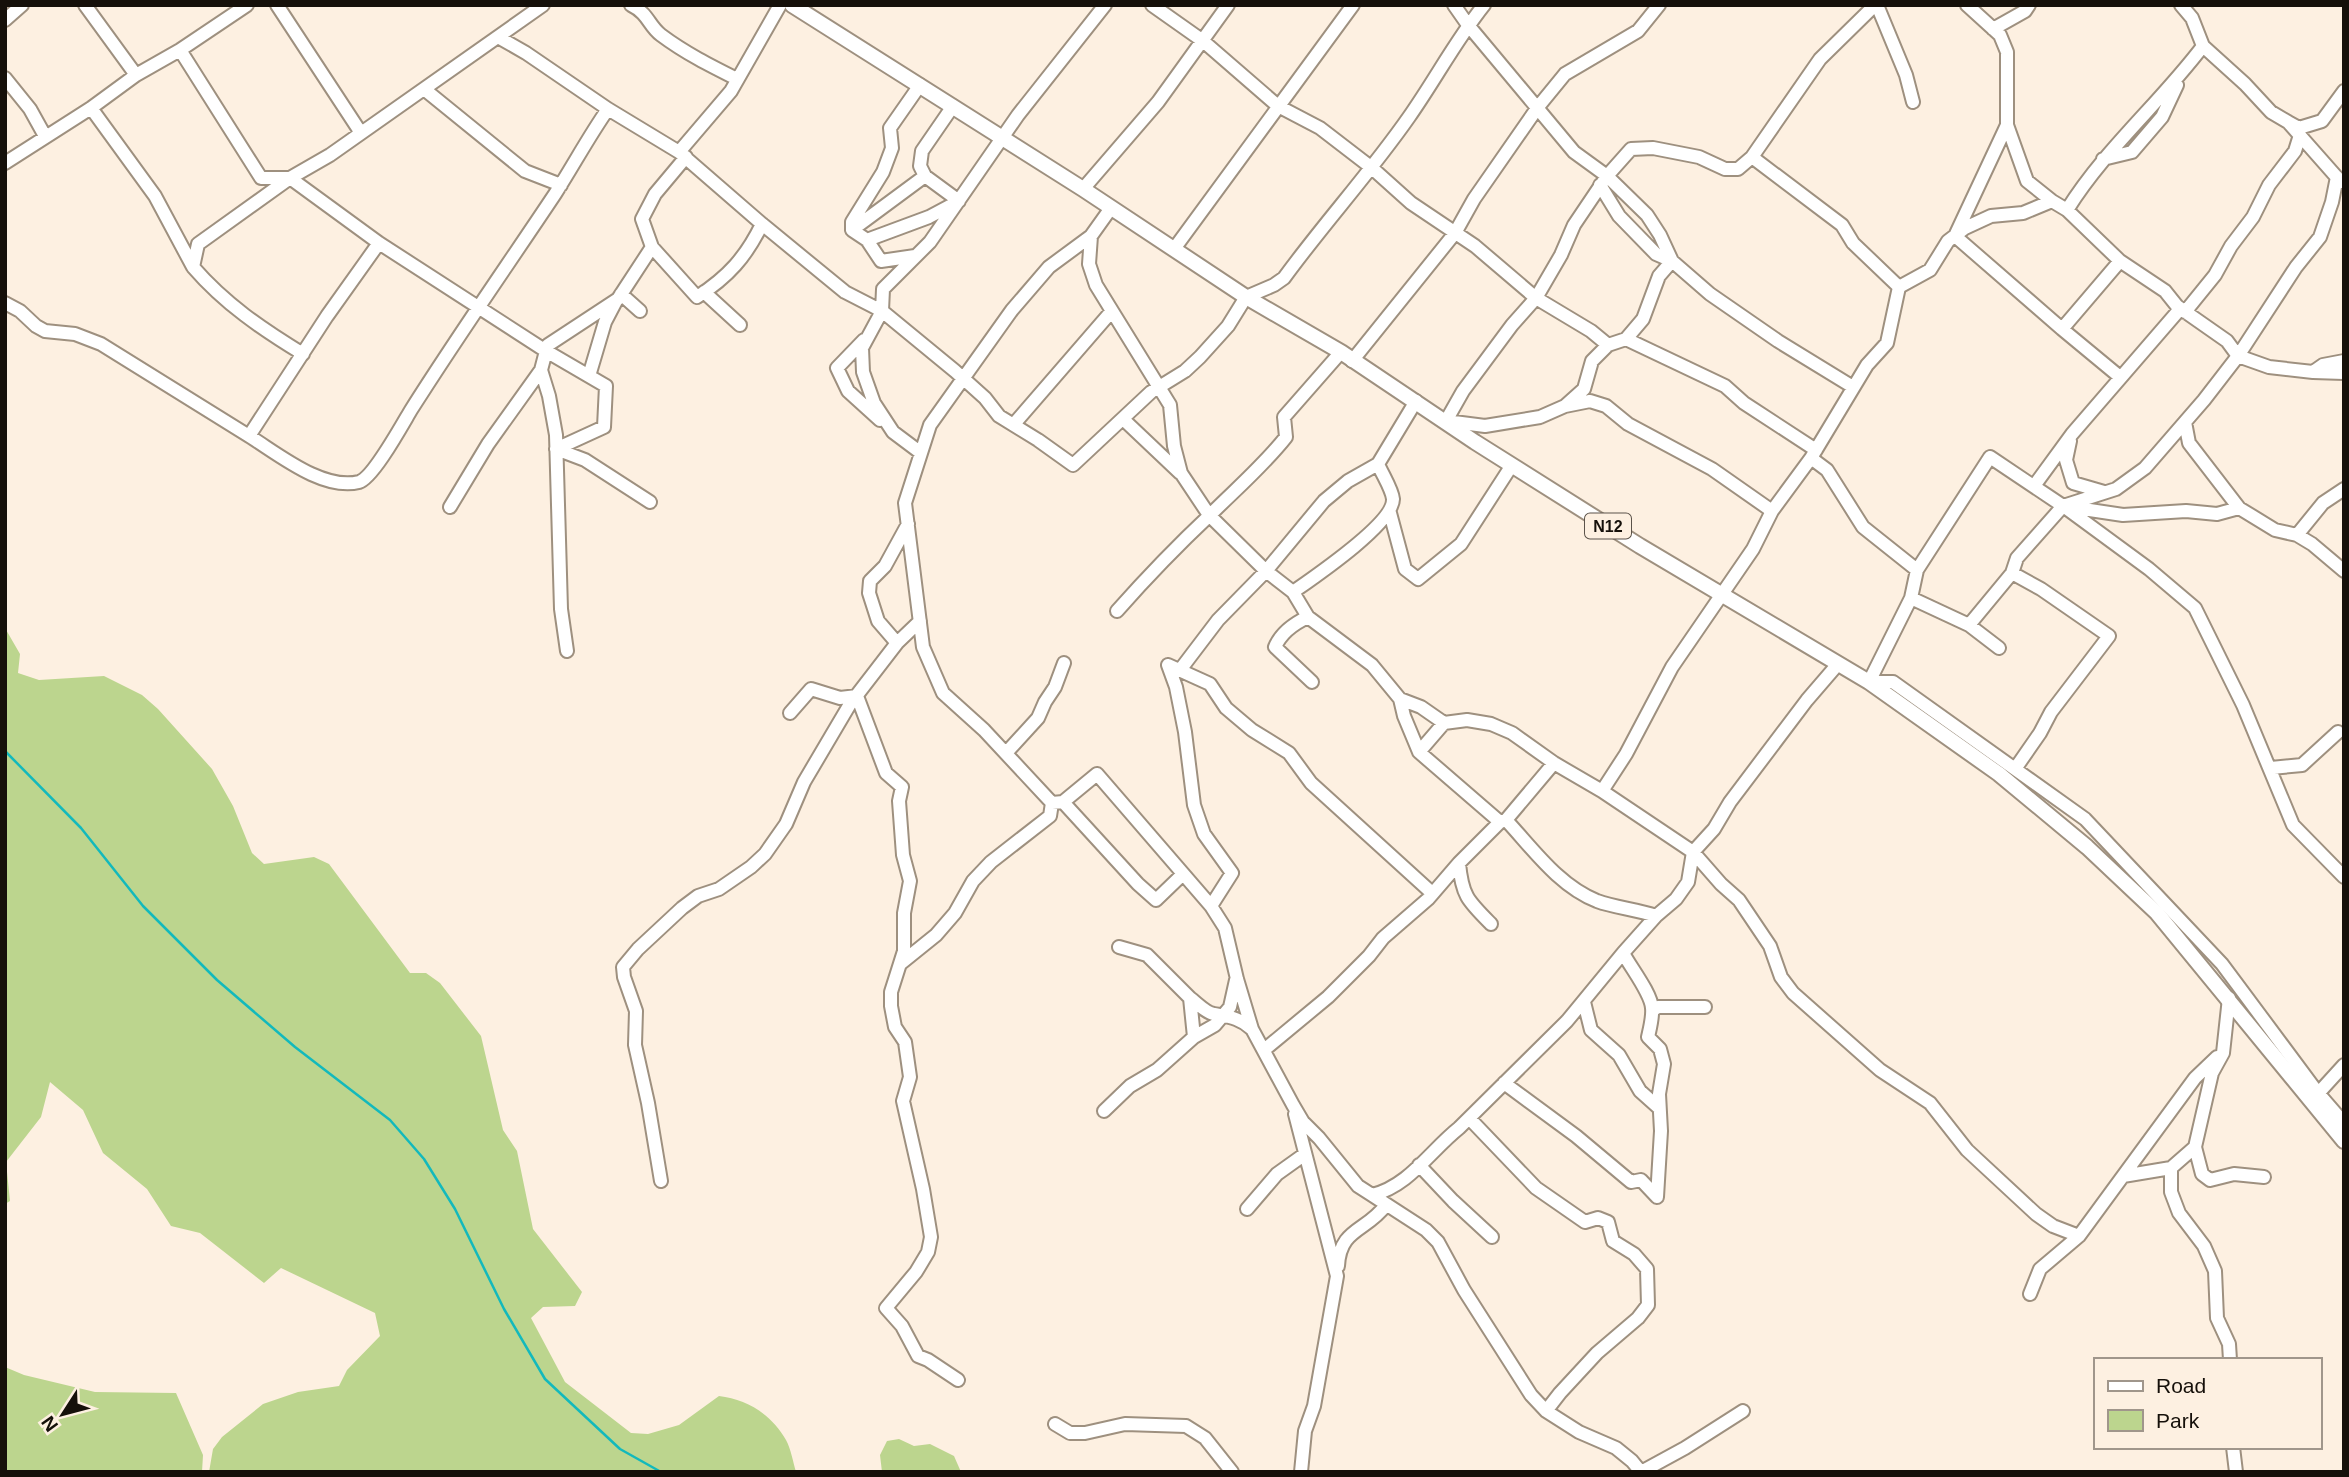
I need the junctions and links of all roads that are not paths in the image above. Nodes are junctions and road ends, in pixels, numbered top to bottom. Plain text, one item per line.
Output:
1 (22, 5) edge
2 (85, 5) edge
3 (247, 5) edge
4 (277, 5) edge
5 (543, 5) edge
6 (631, 5) edge
7 (780, 5) edge
8 (792, 5) edge
9 (1105, 5) edge
10 (1152, 5) edge
11 (1228, 5) edge
12 (1353, 5) edge
13 (1454, 5) edge
14 (1483, 5) edge
15 (1659, 5) edge
16 (1876, 5) edge
17 (1966, 5) edge
18 (2029, 5) edge
19 (2182, 5) edge
20 (642, 8) edge
21 (1861, 11) edge
22 (5, 20) edge
23 (1468, 25) junction
24 (1993, 29) junction
25 (498, 37) junction
26 (1203, 41) junction
27 (2203, 46) junction
28 (180, 50) junction
29 (136, 75) junction
30 (5, 78) edge
31 (737, 79) junction
32 (920, 85) junction
33 (424, 89) junction
34 (2344, 91) edge
35 (1913, 102) dead end
36 (953, 106) junction
37 (1279, 106) junction
38 (91, 107) junction
39 (1538, 107) junction
40 (608, 109) junction
41 (2288, 122) junction
42 (2007, 125) junction
43 (361, 133) junction
44 (2300, 135) junction
45 (45, 136) junction
46 (1002, 140) junction
47 (683, 154) junction
48 (1752, 157) junction
49 (5, 163) edge
50 (1372, 168) junction
51 (925, 176) junction
52 (290, 178) junction
53 (1604, 181) junction
54 (2340, 181) edge
55 (561, 185) junction
56 (1083, 189) junction
57 (959, 201) junction
58 (2052, 201) junction
59 (1111, 208) junction
60 (2067, 210) junction
61 (762, 224) junction
62 (852, 230) junction
63 (1455, 233) junction
64 (1091, 236) junction
65 (1955, 236) junction
66 (867, 240) junction
67 (379, 243) junction
68 (652, 247) junction
69 (1174, 249) junction
70 (916, 256) junction
71 (1672, 261) junction
72 (2120, 261) junction
73 (193, 267) junction
74 (1899, 287) junction
75 (704, 292) junction
76 (619, 297) junction
77 (1246, 297) junction
78 (1536, 298) junction
79 (5, 303) edge
80 (479, 306) junction
81 (2182, 310) junction
82 (640, 311) dead end
83 (882, 311) junction
84 (1111, 312) junction
85 (740, 325) dead end
86 (2062, 329) junction
87 (869, 335) junction
88 (1626, 339) junction
89 (1608, 345) junction
90 (547, 351) junction
91 (303, 354) junction
92 (2238, 356) junction
93 (1347, 357) junction
94 (2344, 361) edge
95 (541, 370) junction
96 (2313, 372) junction
97 (2344, 373) edge
98 (589, 376) junction
99 (2120, 377) junction
100 (964, 380) junction
101 (1159, 386) junction
102 (1853, 387) junction
103 (1416, 401) junction
104 (1565, 406) junction
105 (1123, 419) junction
106 (1446, 421) junction
107 (2185, 422) junction
108 (1014, 424) junction
109 (894, 432) junction
110 (2072, 434) junction
111 (249, 436) junction
112 (2169, 440) junction
113 (2189, 443) junction
114 (556, 449) junction
115 (921, 453) junction
116 (1813, 454) junction
117 (1378, 464) junction
118 (1512, 465) junction
119 (1181, 473) junction
120 (2034, 486) junction
121 (2344, 489) edge
122 (2105, 492) junction
123 (650, 502) dead end
124 (2063, 506) junction
125 (450, 507) dead end
126 (2239, 508) junction
127 (1772, 511) junction
128 (1390, 513) junction
129 (1209, 515) junction
130 (908, 524) junction
131 (2297, 535) junction
132 (1917, 570) junction
133 (1266, 571) junction
134 (2344, 571) edge
135 (2012, 573) junction
136 (1293, 592) junction
137 (1720, 594) junction
138 (1911, 598) junction
139 (1118, 611) dead end
140 (1308, 617) junction
141 (920, 621) junction
142 (1969, 625) junction
143 (897, 643) junction
144 (1999, 648) dead end
145 (567, 651) dead end
146 (1064, 663) dead end
147 (1838, 664) junction
148 (1180, 670) junction
149 (1312, 682) dead end
150 (1869, 682) junction
151 (857, 696) junction
152 (1400, 699) junction
153 (790, 713) dead end
154 (1444, 723) junction
155 (2338, 732) dead end
156 (1419, 752) junction
157 (1006, 753) junction
158 (1554, 763) junction
159 (2271, 768) junction
160 (2015, 769) junction
161 (1602, 791) junction
162 (1057, 803) junction
163 (1503, 821) junction
164 (1693, 852) junction
165 (1459, 863) junction
166 (1183, 874) junction
167 (2344, 877) edge
168 (1432, 893) junction
169 (1211, 906) junction
170 (1656, 916) junction
171 (1490, 924) dead end
172 (1119, 947) dead end
173 (1623, 953) junction
174 (899, 965) junction
175 (1237, 979) junction
176 (1190, 998) junction
177 (2229, 999) junction
178 (1584, 1002) junction
179 (1705, 1007) dead end
180 (1653, 1010) junction
181 (1224, 1015) junction
182 (1252, 1029) junction
183 (1194, 1037) junction
184 (1264, 1050) junction
185 (2223, 1053) junction
186 (2344, 1065) edge
187 (1504, 1083) junction
188 (2315, 1097) junction
189 (1293, 1105) junction
190 (1659, 1108) junction
191 (1104, 1111) dead end
192 (1469, 1118) junction
193 (2344, 1123) edge
194 (2344, 1141) edge
195 (2195, 1147) junction
196 (1305, 1154) junction
197 (1419, 1165) junction
198 (2171, 1168) junction
199 (2123, 1176) junction
200 (2264, 1177) dead end
201 (661, 1181) dead end
202 (1371, 1195) junction
203 (1386, 1205) junction
204 (1247, 1209) dead end
205 (2079, 1236) junction
206 (1492, 1237) dead end
207 (1337, 1276) junction
208 (2030, 1294) dead end
209 (2230, 1358) edge
210 (958, 1380) dead end
211 (1546, 1411) junction
212 (1743, 1411) dead end
213 (1055, 1424) dead end
214 (2234, 1449) edge
215 (1232, 1472) edge
216 (1301, 1472) edge
217 (1641, 1472) edge
218 (2236, 1472) edge

1 - 22 street
2 - 29 street
3 - 28 street
4 - 43 street
5 - 25 street
6 - 20 street
7 - 31 street
8 - 32 main road, N12
9 - 46 street
10 - 26 street
11 - 26 street
12 - 37 street
13 - 23 street
14 - 23 street
15 - 39 street
16 - 21 street
16 - 35 street
17 - 24 street
18 - 24 street
19 - 27 street
20 - 31 street
21 - 48 street
23 - 39 street
23 - 50 street
24 - 42 street
25 - 33 street
25 - 40 street
26 - 37 street
26 - 56 street
27 - 41 street
27 - 60 street
28 - 29 street
28 - 52 street
29 - 38 street
30 - 45 street
31 - 47 street
32 - 36 main road, N12
32 - 62 street
33 - 43 street
33 - 55 street
34 - 41 street
36 - 46 main road, N12
36 - 51 street
37 - 50 street
37 - 69 street
38 - 45 street
38 - 73 street
39 - 53 street
39 - 63 street
40 - 47 street
40 - 55 street
41 - 44 street
42 - 58 street
42 - 65 street
43 - 52 street
44 - 54 street
44 - 81 street
45 - 49 street
46 - 56 main road, N12
46 - 57 street
47 - 61 street
47 - 68 street
48 - 53 street
48 - 74 street
50 - 63 street
50 - 77 street
51 - 57 street
51 - 62 street
52 - 67 street
52 - 73 street
53 - 71 street
53 - 71 street
53 - 78 street
54 - 92 street
55 - 80 street
56 - 59 main road, N12
57 - 66 street
57 - 70 street
58 - 60 street
58 - 65 street
59 - 64 street
59 - 69 main road, N12
60 - 72 street
61 - 75 street
61 - 83 street
62 - 66 street
63 - 78 street
63 - 93 street
64 - 84 street
64 - 100 street
65 - 74 street
65 - 86 street
66 - 70 street
67 - 80 street
67 - 91 street
68 - 75 street
68 - 76 street
69 - 77 main road, N12
70 - 83 street
71 - 88 street
71 - 102 street
72 - 81 street
72 - 86 street
73 - 91 street
74 - 102 street
75 - 85 street
76 - 82 street
76 - 90 street
76 - 98 street
77 - 93 main road, N12
77 - 101 street
78 - 89 street
78 - 106 street
79 - 111 street
80 - 90 street
80 - 111 street
81 - 92 street
81 - 99 street
83 - 87 street
83 - 100 street
84 - 101 street
84 - 108 street
86 - 99 street
87 - 109 street
87 - 109 street
88 - 89 street
88 - 116 street
89 - 104 street
90 - 95 street
90 - 98 street
91 - 111 street
92 - 96 street
92 - 107 street
93 - 103 main road, N12
93 - 129 street
94 - 96 street
95 - 114 street
95 - 125 street
96 - 97 street
98 - 114 street
99 - 110 street
100 - 108 street
100 - 115 street
101 - 105 street
101 - 119 street
102 - 116 street
103 - 106 main road, N12
103 - 117 street
104 - 106 street
104 - 127 street
105 - 108 street
105 - 119 street
106 - 118 main road, N12
107 - 112 street
107 - 113 street
109 - 115 street
110 - 120 street
110 - 122 street
112 - 113 street
112 - 122 street
113 - 126 street
114 - 123 street
114 - 145 street
115 - 130 street
116 - 127 street
116 - 132 street
117 - 128 street
117 - 133 street
118 - 128 street
118 - 137 main road, N12
119 - 129 street
120 - 124 street
120 - 132 street
121 - 131 street
122 - 124 street
124 - 126 street
124 - 135 street
124 - 159 street
126 - 131 street
127 - 137 street
128 - 136 street
129 - 133 street
129 - 139 street
130 - 141 street
130 - 143 street
131 - 134 street
132 - 138 street
133 - 136 street
133 - 148 street
135 - 142 street
135 - 160 street
136 - 140 street
137 - 147 main road, N12
137 - 161 street
138 - 142 street
138 - 150 street
140 - 149 street
140 - 152 street
141 - 143 street
141 - 157 street
142 - 144 street
143 - 151 street
146 - 157 street
147 - 150 main road, N12
147 - 164 street
148 - 168 street
148 - 169 street
150 - 160 street
150 - 177 main road, N12
151 - 153 street
151 - 174 street
151 - 201 street
152 - 154 street
152 - 156 street
154 - 156 street
154 - 158 street
155 - 159 street
156 - 163 street
157 - 162 street
158 - 161 street
158 - 163 street
159 - 167 street
160 - 188 street
161 - 164 street
162 - 166 street
162 - 166 street
162 - 174 street
163 - 165 street
163 - 170 street
164 - 170 street
164 - 205 street
165 - 168 street
165 - 171 street
166 - 169 street
168 - 184 street
169 - 175 street
170 - 173 street
172 - 176 street
173 - 178 street
173 - 180 street
174 - 210 street
175 - 181 street
175 - 182 street
176 - 181 street
176 - 183 street
177 - 185 street
177 - 188 main road, N12
178 - 187 street
178 - 190 street
179 - 180 street
180 - 190 street
181 - 182 street
181 - 183 street
182 - 184 street
183 - 191 street
184 - 189 street
185 - 195 street
185 - 199 street
186 - 188 street
187 - 190 street
187 - 192 street
188 - 193 street
188 - 194 main road, N12
189 - 196 street
189 - 202 street
192 - 197 street
192 - 211 street
195 - 198 street
195 - 200 street
196 - 204 street
196 - 207 street
197 - 202 street
197 - 206 street
198 - 199 street
198 - 209 street
199 - 205 street
202 - 203 street
203 - 207 street
203 - 211 street
205 - 208 street
207 - 216 street
211 - 217 street
212 - 217 street
213 - 215 street
214 - 218 street

